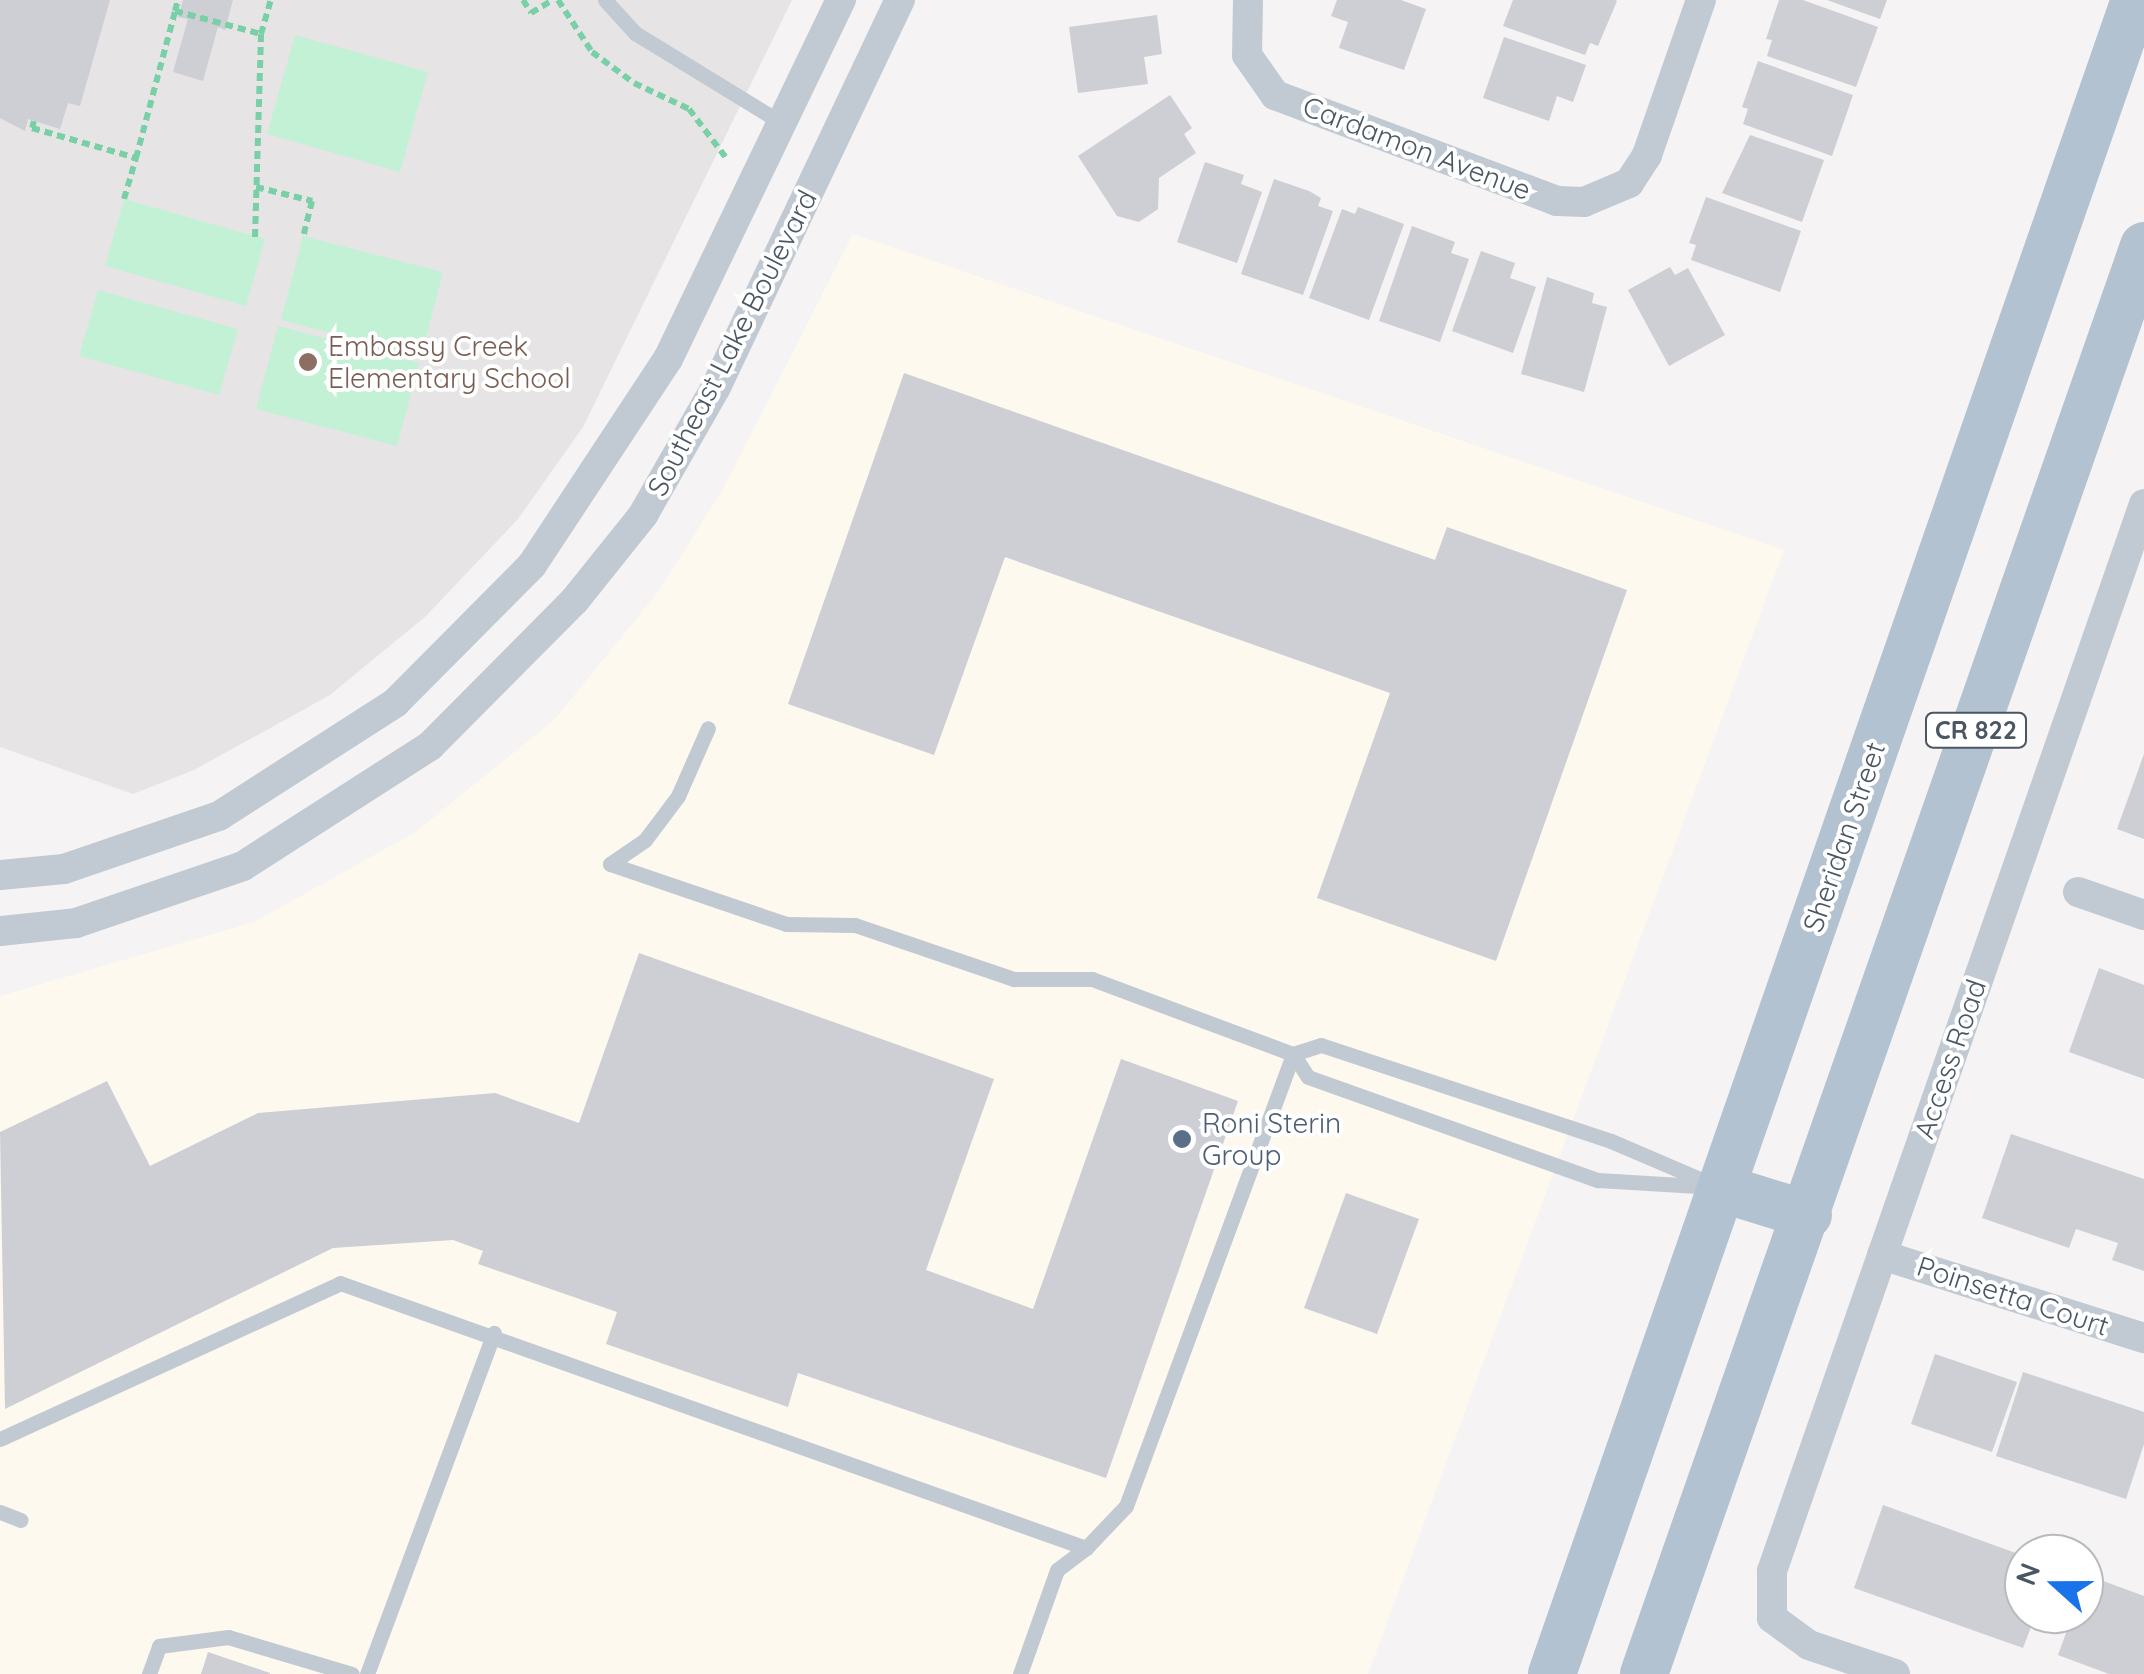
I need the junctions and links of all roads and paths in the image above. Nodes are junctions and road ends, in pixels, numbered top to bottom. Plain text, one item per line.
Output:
1 (178, 0) edge
2 (271, 0) edge
3 (522, 0) edge
4 (556, 0) edge
5 (841, 0) edge
6 (900, 0) edge
7 (1248, 0) edge
8 (1701, 0) edge
9 (2135, 0) edge
10 (608, 1) edge
11 (175, 11) junction
12 (261, 34) junction
13 (34, 121) dead end
14 (782, 123) junction
15 (136, 158) junction
16 (727, 159) dead end
17 (256, 187) junction
18 (124, 199) dead end
19 (255, 236) dead end
20 (303, 236) dead end
21 (2144, 246) edge
22 (2144, 504) edge
23 (708, 728) dead end
24 (0, 876) edge
25 (2078, 892) dead end
26 (2144, 914) edge
27 (0, 931) edge
28 (1293, 1054) junction
29 (1721, 1188) junction
30 (1808, 1215) junction
31 (1882, 1254) junction
32 (494, 1333) junction
33 (2144, 1338) edge
34 (0, 1439) edge
35 (0, 1512) edge
36 (22, 1520) dead end
37 (1086, 1548) junction
38 (149, 1674) edge
39 (352, 1674) edge
40 (367, 1674) edge
41 (1020, 1674) edge
42 (1552, 1674) edge
43 (1644, 1674) edge
44 (1895, 1674) edge

1 - 11 path
2 - 12 path
3 - 4 path
4 - 16 path
5 - 14 street, Southeast Lake Boulevard
6 - 27 street, Southeast Lake Boulevard
7 - 8 street, Cardamon Avenue
9 - 29 main road, Sheridan Street / CR 822
10 - 14 lane
11 - 12 path
11 - 15 path
12 - 17 path
13 - 15 path
14 - 24 street, Southeast Lake Boulevard
15 - 18 path
17 - 19 path
17 - 20 path
21 - 30 main road, CR 822
22 - 31 street, Access Road
23 - 28 lane
25 - 26 street
28 - 29 lane
28 - 29 lane
28 - 37 lane
29 - 30 main road
29 - 42 main road, Sheridan Street / CR 822
30 - 43 main road, CR 822
31 - 33 street, Poinsetta Court
31 - 44 street, Access Road
32 - 34 lane
32 - 37 lane
32 - 40 lane
35 - 36 lane
37 - 41 lane
38 - 39 lane

